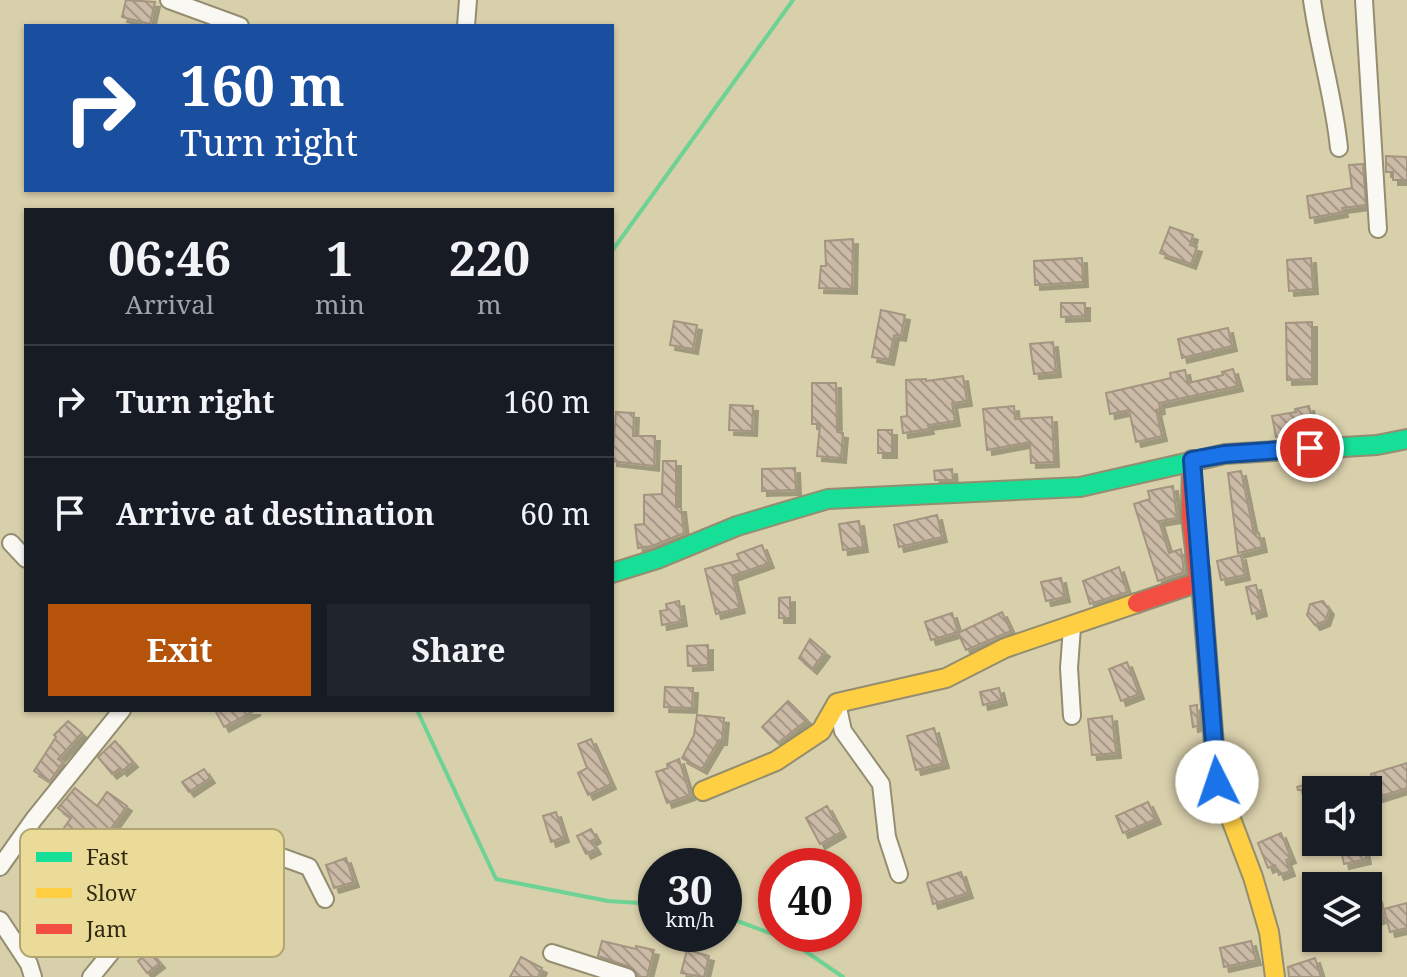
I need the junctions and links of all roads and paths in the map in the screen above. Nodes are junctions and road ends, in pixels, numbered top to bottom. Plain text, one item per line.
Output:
1 (169, 0) edge
2 (468, 0) edge
3 (1312, 0) edge
4 (1364, 0) edge
5 (235, 24) edge
6 (466, 24) edge
7 (1339, 148) dead end
8 (1378, 229) dead end
9 (1407, 439) edge
10 (1192, 460) junction
11 (11, 543) dead end
12 (24, 557) edge
13 (614, 572) edge
14 (1072, 627) junction
15 (837, 703) junction
16 (120, 712) edge
17 (1072, 716) dead end
18 (703, 791) dead end
19 (27, 829) edge
20 (20, 839) edge
21 (284, 858) edge
22 (0, 867) edge
23 (899, 874) dead end
24 (325, 899) dead end
25 (0, 920) edge
26 (20, 950) edge
27 (552, 953) dead end
28 (24, 957) edge
29 (107, 957) edge
30 (33, 977) edge
31 (91, 977) edge
32 (627, 977) edge
33 (1275, 977) edge

1 - 5 street
2 - 6 street
3 - 7 street
4 - 8 street
9 - 10 street
10 - 13 street
10 - 14 street
10 - 33 street
11 - 12 street
14 - 15 street
14 - 17 street
15 - 18 street
15 - 23 street
16 - 19 street
20 - 22 street
21 - 24 street
25 - 26 street
27 - 32 street
28 - 30 street
29 - 31 street

